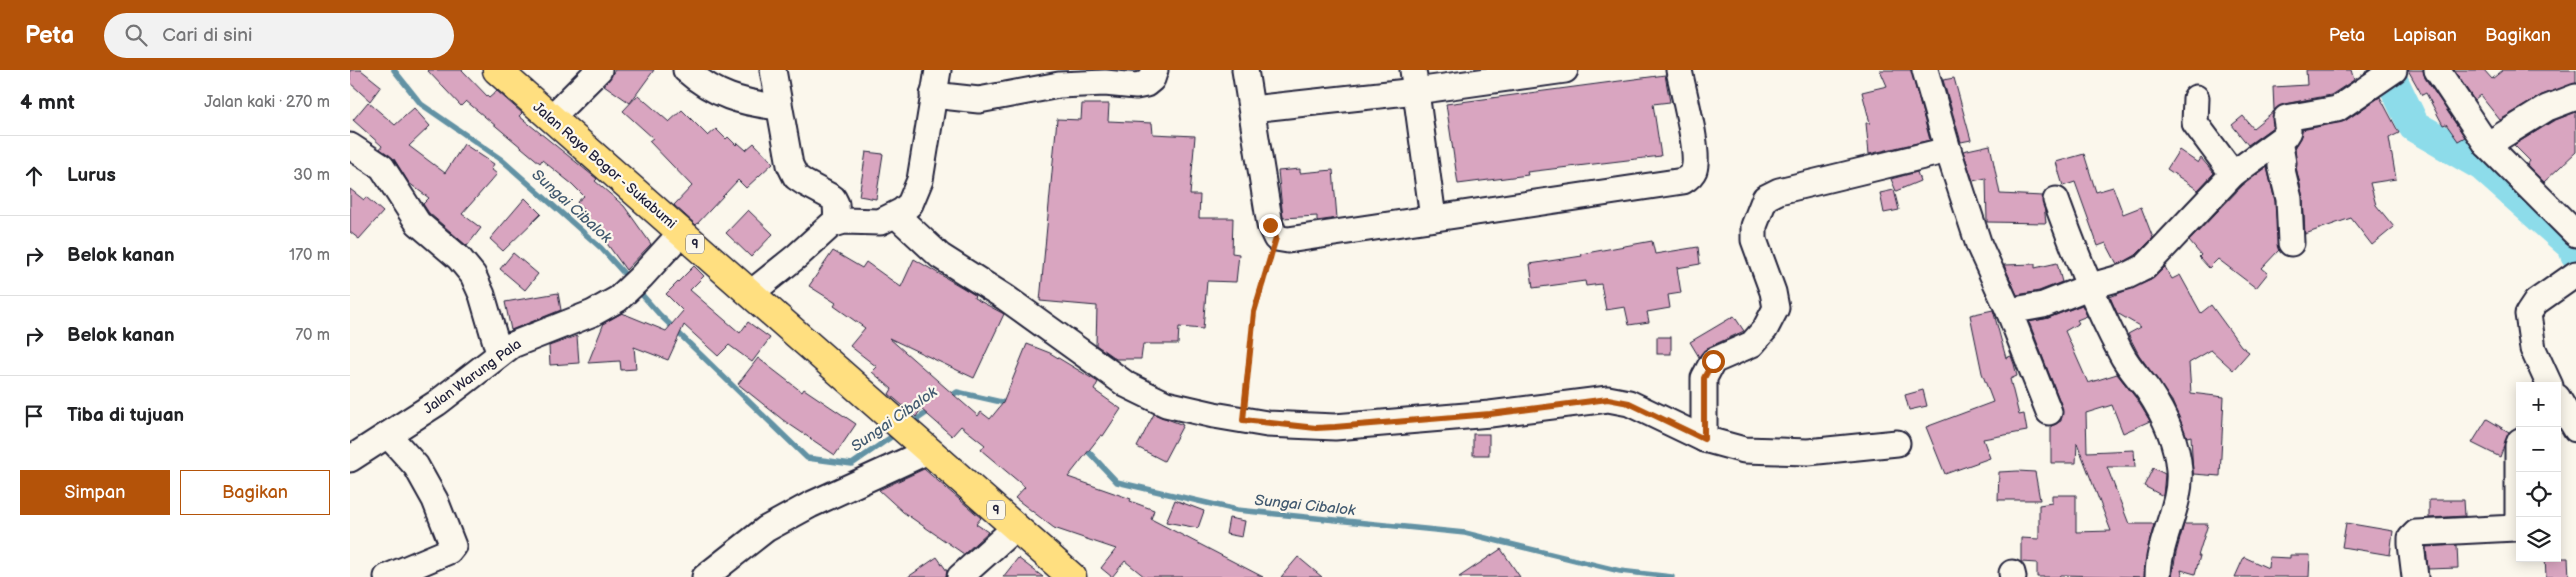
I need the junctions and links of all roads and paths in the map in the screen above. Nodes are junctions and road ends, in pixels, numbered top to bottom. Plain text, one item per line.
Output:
1 (497, 70) edge
2 (599, 70) edge
3 (686, 70) edge
4 (773, 70) edge
5 (938, 70) edge
6 (1155, 70) edge
7 (1245, 70) edge
8 (1565, 70) edge
9 (1679, 70) edge
10 (1925, 70) edge
11 (2437, 70) edge
12 (2388, 74) edge
13 (1415, 80) edge
14 (933, 95) junction
15 (2576, 97) edge
16 (2196, 98) dead end
17 (779, 107) junction
18 (1252, 109) junction
19 (551, 118) junction
20 (2278, 141) junction
21 (2487, 145) junction
22 (350, 146) edge
23 (1948, 150) junction
24 (2233, 174) junction
25 (2056, 200) dead end
26 (896, 215) junction
27 (1433, 218) junction
28 (837, 222) junction
29 (2574, 230) edge
30 (682, 232) junction
31 (1276, 238) junction
32 (2291, 243) dead end
33 (2576, 274) edge
34 (2091, 286) junction
35 (751, 293) junction
36 (2009, 311) junction
37 (499, 354) junction
38 (2548, 382) edge
39 (2561, 404) edge
40 (2049, 412) dead end
41 (1243, 420) junction
42 (2576, 429) edge
43 (2561, 433) edge
44 (388, 435) junction
45 (2576, 436) edge
46 (1704, 439) junction
47 (1897, 443) dead end
48 (924, 447) junction
49 (350, 459) edge
50 (2518, 472) edge
51 (1016, 527) junction
52 (387, 577) edge
53 (705, 577) edge
54 (960, 577) edge
55 (1072, 577) edge
56 (2158, 577) edge
57 (2415, 577) edge

1 - 19 highway, Jalan Raya Bogor - Sukabumi / 9
2 - 19 street
3 - 17 street
4 - 17 street
5 - 14 street
6 - 14 street
7 - 18 street
8 - 13 street
9 - 27 street
10 - 23 street
11 - 21 street
12 - 20 street
13 - 18 street
13 - 27 street
14 - 26 street
15 - 21 street
16 - 24 street
17 - 28 street
18 - 31 street
19 - 30 highway, Jalan Raya Bogor - Sukabumi / 9
20 - 24 street
20 - 32 street
21 - 29 street
22 - 37 street
23 - 36 street
23 - 46 street
24 - 34 street
25 - 34 street
26 - 28 street
26 - 41 street
27 - 31 street
28 - 35 street
30 - 35 highway, Jalan Raya Bogor - Sukabumi / 9
30 - 37 street, Jalan Warung Pala
31 - 41 path
33 - 38 street
34 - 36 street
34 - 56 street
35 - 48 highway, Jalan Raya Bogor - Sukabumi / 9
36 - 40 street
37 - 44 street, Jalan Warung Pala
39 - 42 street
41 - 46 street
43 - 45 street
44 - 49 street, Jalan Warung Pala
44 - 52 street
46 - 47 street
48 - 51 highway, 9
48 - 53 street
50 - 57 street
51 - 54 street
51 - 55 highway, 9

